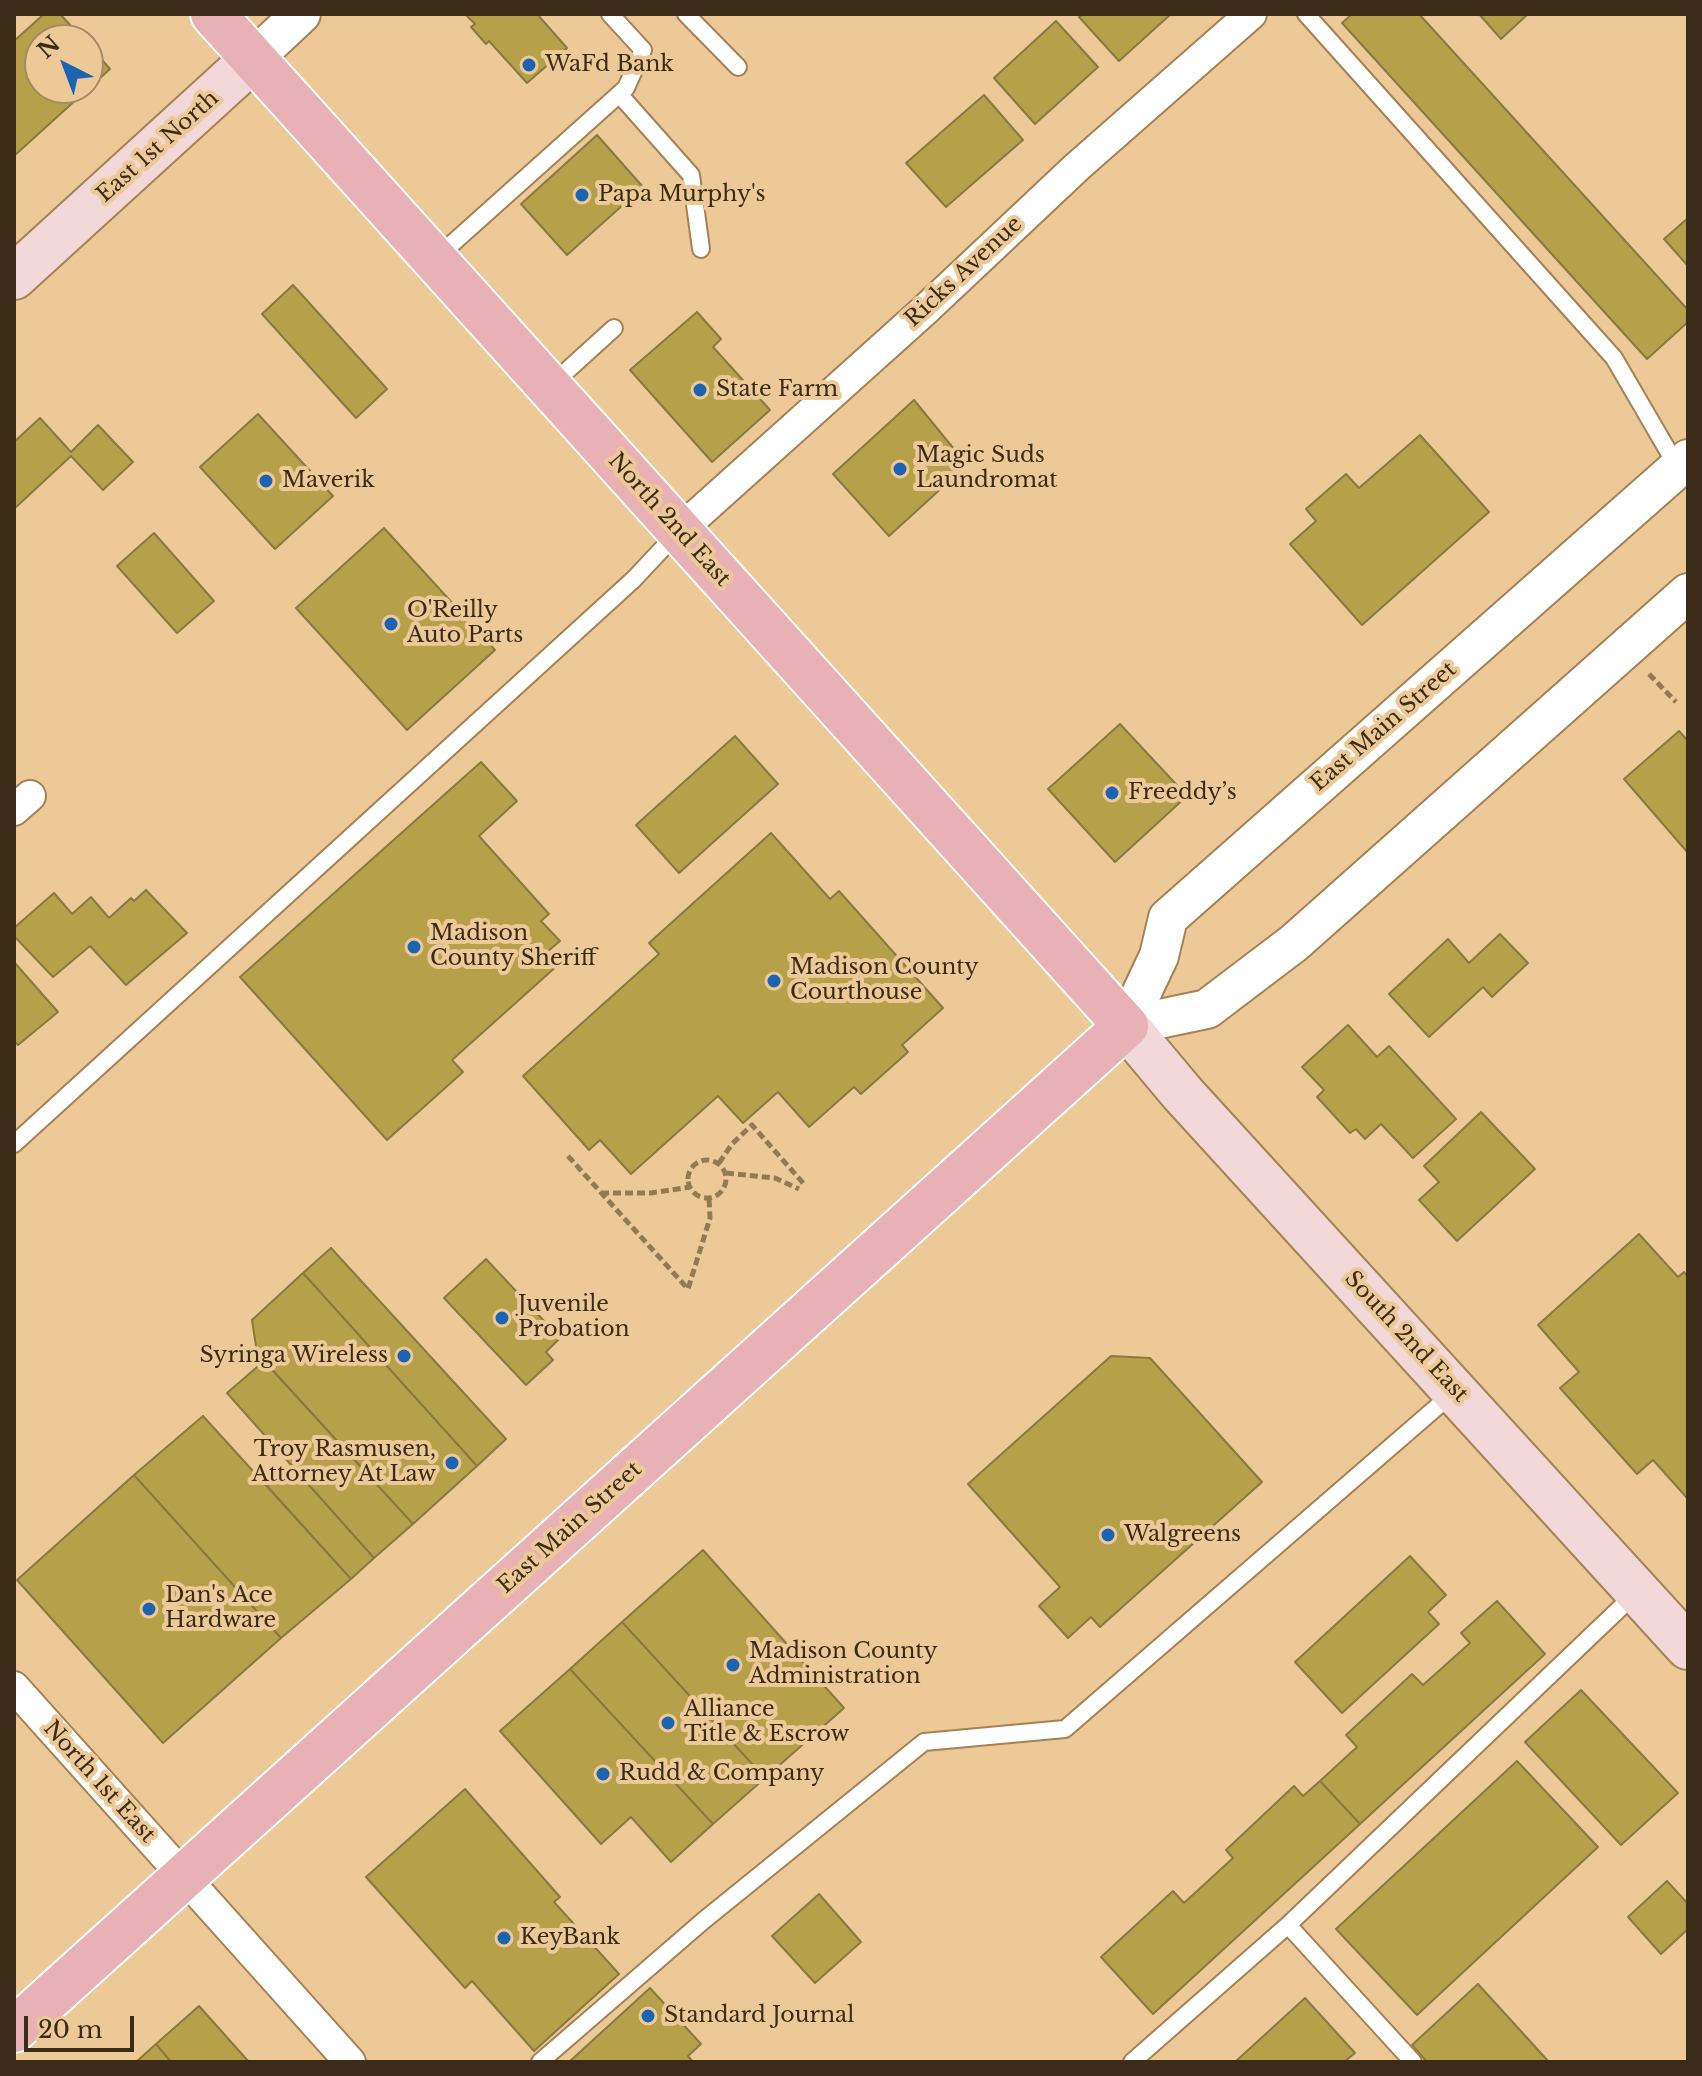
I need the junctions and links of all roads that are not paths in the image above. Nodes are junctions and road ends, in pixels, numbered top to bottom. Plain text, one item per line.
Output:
1 (213, 14) edge
2 (301, 14) edge
3 (610, 14) edge
4 (686, 14) edge
5 (1251, 14) edge
6 (1306, 14) edge
7 (253, 59) junction
8 (738, 67) dead end
9 (619, 94) junction
10 (701, 249) dead end
11 (434, 259) junction
12 (14, 277) edge
13 (614, 328) dead end
14 (549, 387) junction
15 (1685, 469) edge
16 (679, 531) junction
17 (1688, 593) edge
18 (1126, 1026) junction
19 (14, 1144) edge
20 (1456, 1391) junction
21 (1638, 1591) junction
22 (1688, 1647) edge
23 (14, 1687) edge
24 (184, 1876) junction
25 (1288, 1925) junction
26 (14, 2030) edge
27 (350, 2062) edge
28 (540, 2062) edge
29 (1132, 2062) edge
30 (1413, 2062) edge

1 - 7 main road, North 2nd East
2 - 7 street, East 1st North
3 - 9 lane
4 - 8 lane
5 - 16 street, Ricks Avenue
6 - 15 lane
7 - 11 main road, North 2nd East
7 - 12 main road, East 1st North
9 - 10 lane
9 - 11 lane
11 - 14 main road, North 2nd East
13 - 14 lane
14 - 16 main road, North 2nd East
15 - 18 street, East Main Street
16 - 18 main road, North 2nd East
16 - 19 lane
17 - 18 street
18 - 20 main road, South 2nd East
18 - 24 main road, East Main Street
20 - 21 main road, South 2nd East
20 - 28 lane
21 - 22 main road, South 2nd East
21 - 25 lane
23 - 24 street, North 1st East
24 - 26 main road, East Main Street
24 - 27 street, North 1st East
25 - 29 lane
25 - 30 lane

